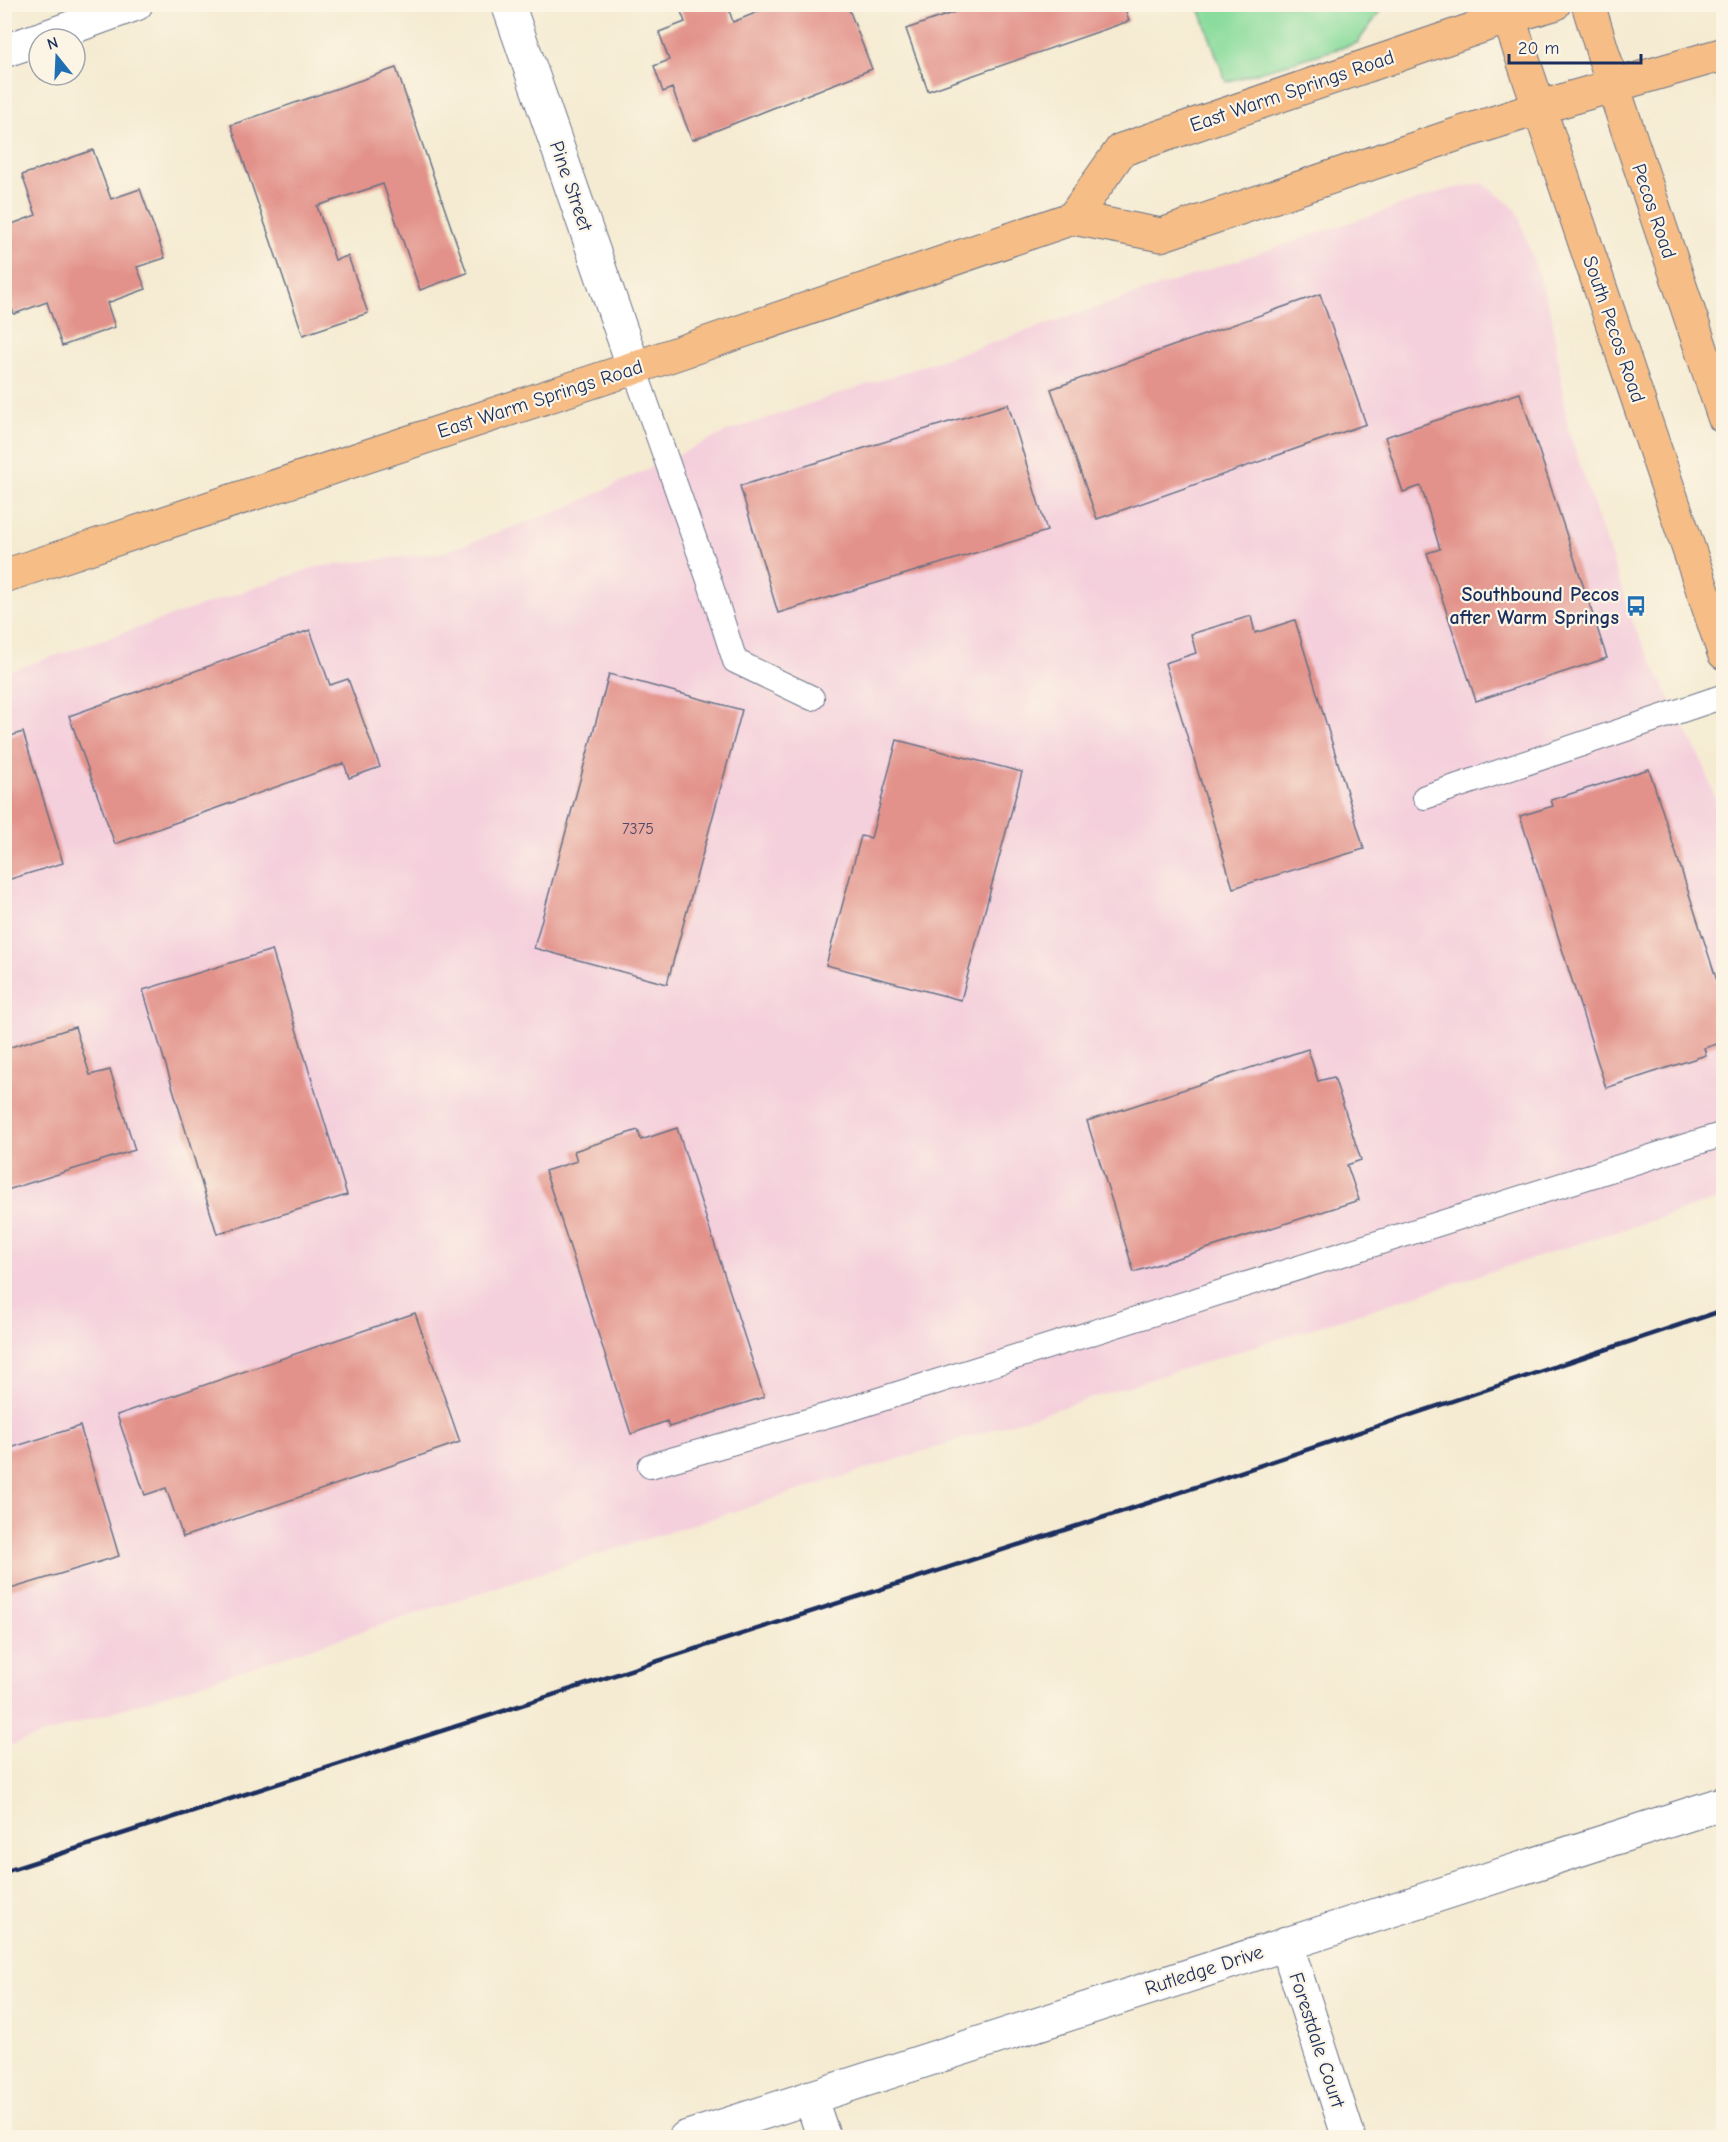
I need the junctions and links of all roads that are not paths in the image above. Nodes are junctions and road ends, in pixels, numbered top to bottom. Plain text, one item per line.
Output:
1 (136, 4) edge
2 (508, 4) edge
3 (1588, 4) edge
4 (1549, 6) edge
5 (1507, 11) edge
6 (72, 27) edge
7 (27, 43) edge
8 (4, 51) edge
9 (1724, 54) edge
10 (1613, 86) junction
11 (1540, 108) junction
12 (1073, 218) junction
13 (634, 368) junction
14 (1724, 417) edge
15 (4, 576) edge
16 (1724, 653) edge
17 (1724, 696) edge
18 (812, 698) dead end
19 (1425, 797) dead end
20 (1724, 1134) edge
21 (650, 1466) dead end
22 (1724, 1803) edge
23 (1286, 1943) junction
24 (810, 2097) junction
25 (685, 2138) edge
26 (824, 2138) edge
27 (1349, 2138) edge

1 - 6 street
2 - 13 street, Pine Street
3 - 10 main road, Pecos Road
4 - 5 main road, East Warm Springs Road
5 - 11 main road, South Pecos Road
5 - 12 main road, East Warm Springs Road
7 - 8 street
9 - 10 main road, East Warm Springs Road
10 - 11 main road, East Warm Springs Road
10 - 14 main road, Pecos Road
11 - 12 main road, East Warm Springs Road
11 - 16 main road, South Pecos Road
12 - 13 main road, East Warm Springs Road
13 - 15 main road, East Warm Springs Road
13 - 18 lane
17 - 19 lane
20 - 21 lane
22 - 23 street, Rutledge Drive
23 - 24 street, Rutledge Drive
23 - 27 street, Forestdale Court
24 - 25 street, Rutledge Drive
24 - 26 street

